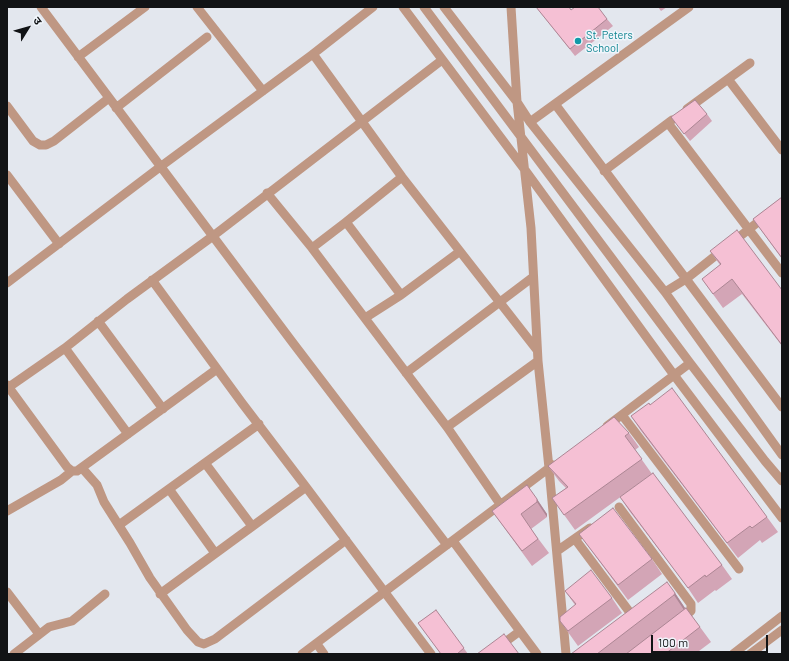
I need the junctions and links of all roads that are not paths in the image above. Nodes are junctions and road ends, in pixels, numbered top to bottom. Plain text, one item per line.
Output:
1 (41, 7) edge
2 (144, 7) edge
3 (197, 7) edge
4 (373, 7) edge
5 (403, 7) edge
6 (424, 7) edge
7 (444, 7) edge
8 (511, 7) edge
9 (689, 7) edge
10 (207, 37) dead end
11 (313, 54) junction
12 (78, 57) junction
13 (442, 60) junction
14 (750, 62) dead end
15 (728, 79) junction
16 (263, 90) junction
17 (109, 98) junction
18 (517, 102) junction
19 (555, 104) junction
20 (7, 106) edge
21 (116, 108) junction
22 (361, 122) junction
23 (530, 122) junction
24 (668, 123) junction
25 (521, 136) junction
26 (782, 150) edge
27 (160, 167) junction
28 (525, 170) junction
29 (604, 171) junction
30 (7, 175) edge
31 (402, 177) junction
32 (268, 193) junction
33 (782, 203) edge
34 (346, 222) junction
35 (749, 229) junction
36 (213, 236) junction
37 (59, 244) junction
38 (312, 248) junction
39 (459, 252) junction
40 (782, 273) edge
41 (533, 277) junction
42 (686, 278) junction
43 (152, 280) junction
44 (7, 283) edge
45 (665, 292) junction
46 (401, 295) junction
47 (499, 303) junction
48 (365, 318) junction
49 (98, 321) junction
50 (65, 348) junction
51 (537, 350) junction
52 (538, 361) junction
53 (690, 363) junction
54 (217, 369) junction
55 (406, 373) junction
56 (674, 375) junction
57 (8, 386) edge
58 (782, 407) edge
59 (162, 409) junction
60 (622, 415) junction
61 (258, 424) junction
62 (447, 427) junction
63 (598, 433) edge
64 (128, 434) junction
65 (782, 455) edge
66 (561, 459) edge
67 (205, 463) junction
68 (82, 468) junction
69 (549, 468) junction
70 (72, 471) junction
71 (782, 481) edge
72 (306, 487) junction
73 (169, 489) junction
74 (500, 504) junction
75 (619, 507) edge
76 (7, 511) edge
77 (782, 518) edge
78 (600, 520) edge
79 (119, 525) junction
80 (252, 526) junction
81 (575, 539) junction
82 (346, 540) junction
83 (450, 543) junction
84 (557, 551) junction
85 (215, 553) junction
86 (739, 569) dead end
87 (7, 592) edge
88 (386, 592) junction
89 (105, 594) dead end
90 (160, 594) junction
91 (782, 616) edge
92 (634, 617) edge
93 (671, 628) edge
94 (782, 630) edge
95 (520, 631) junction
96 (39, 634) junction
97 (317, 644) junction
98 (14, 654) edge
99 (302, 654) edge
100 (324, 654) edge
101 (431, 654) edge
102 (489, 654) edge
103 (537, 654) edge
104 (566, 654) edge
105 (733, 654) edge
106 (750, 654) edge

1 - 12 street
2 - 12 street
3 - 16 street
4 - 11 street
5 - 13 street
6 - 25 street
7 - 18 street
8 - 18 street
9 - 19 street
10 - 21 street
11 - 16 street
11 - 22 street
12 - 17 street
13 - 22 street
13 - 28 street
14 - 15 street
15 - 24 street
15 - 26 street
16 - 27 street
17 - 20 street
17 - 21 street
18 - 23 street
18 - 25 street
19 - 23 street
19 - 29 street
21 - 27 street
22 - 31 street
22 - 32 street
23 - 45 street
24 - 29 street
24 - 35 street
25 - 28 street
25 - 53 street
27 - 36 street
27 - 37 street
28 - 41 street
28 - 56 street
29 - 42 street
30 - 37 street
31 - 34 street
31 - 39 street
32 - 36 street
32 - 38 street
33 - 35 street
34 - 38 street
34 - 46 street
35 - 40 street
35 - 42 street
36 - 43 street
36 - 83 street
37 - 44 street
38 - 48 street
39 - 46 street
39 - 47 street
41 - 47 street
41 - 51 street
42 - 45 street
42 - 58 street
43 - 49 street
43 - 54 street
45 - 65 street
46 - 48 street
47 - 51 street
47 - 55 street
48 - 55 street
49 - 50 street
49 - 59 street
50 - 57 street
50 - 64 street
51 - 52 street
52 - 62 street
52 - 69 street
53 - 56 street
53 - 71 street
54 - 59 street
54 - 61 street
55 - 62 street
56 - 60 street
56 - 77 street
57 - 70 street
59 - 64 street
60 - 63 street
60 - 86 street
61 - 67 street
61 - 72 street
62 - 74 street
64 - 68 street
66 - 69 street
67 - 73 street
67 - 80 street
68 - 70 street
68 - 79 street
69 - 74 street
69 - 84 street
70 - 76 street
72 - 80 street
72 - 82 street
73 - 79 street
73 - 85 street
74 - 83 street
75 - 93 street
78 - 81 street
79 - 90 street
80 - 85 street
81 - 84 street
81 - 92 street
82 - 88 street
82 - 90 street
83 - 88 street
83 - 95 street
84 - 104 street
85 - 90 street
87 - 96 street
88 - 97 street
88 - 101 street
89 - 96 street
91 - 105 street
94 - 106 street
95 - 102 street
95 - 103 street
96 - 98 street
97 - 99 street
97 - 100 street

